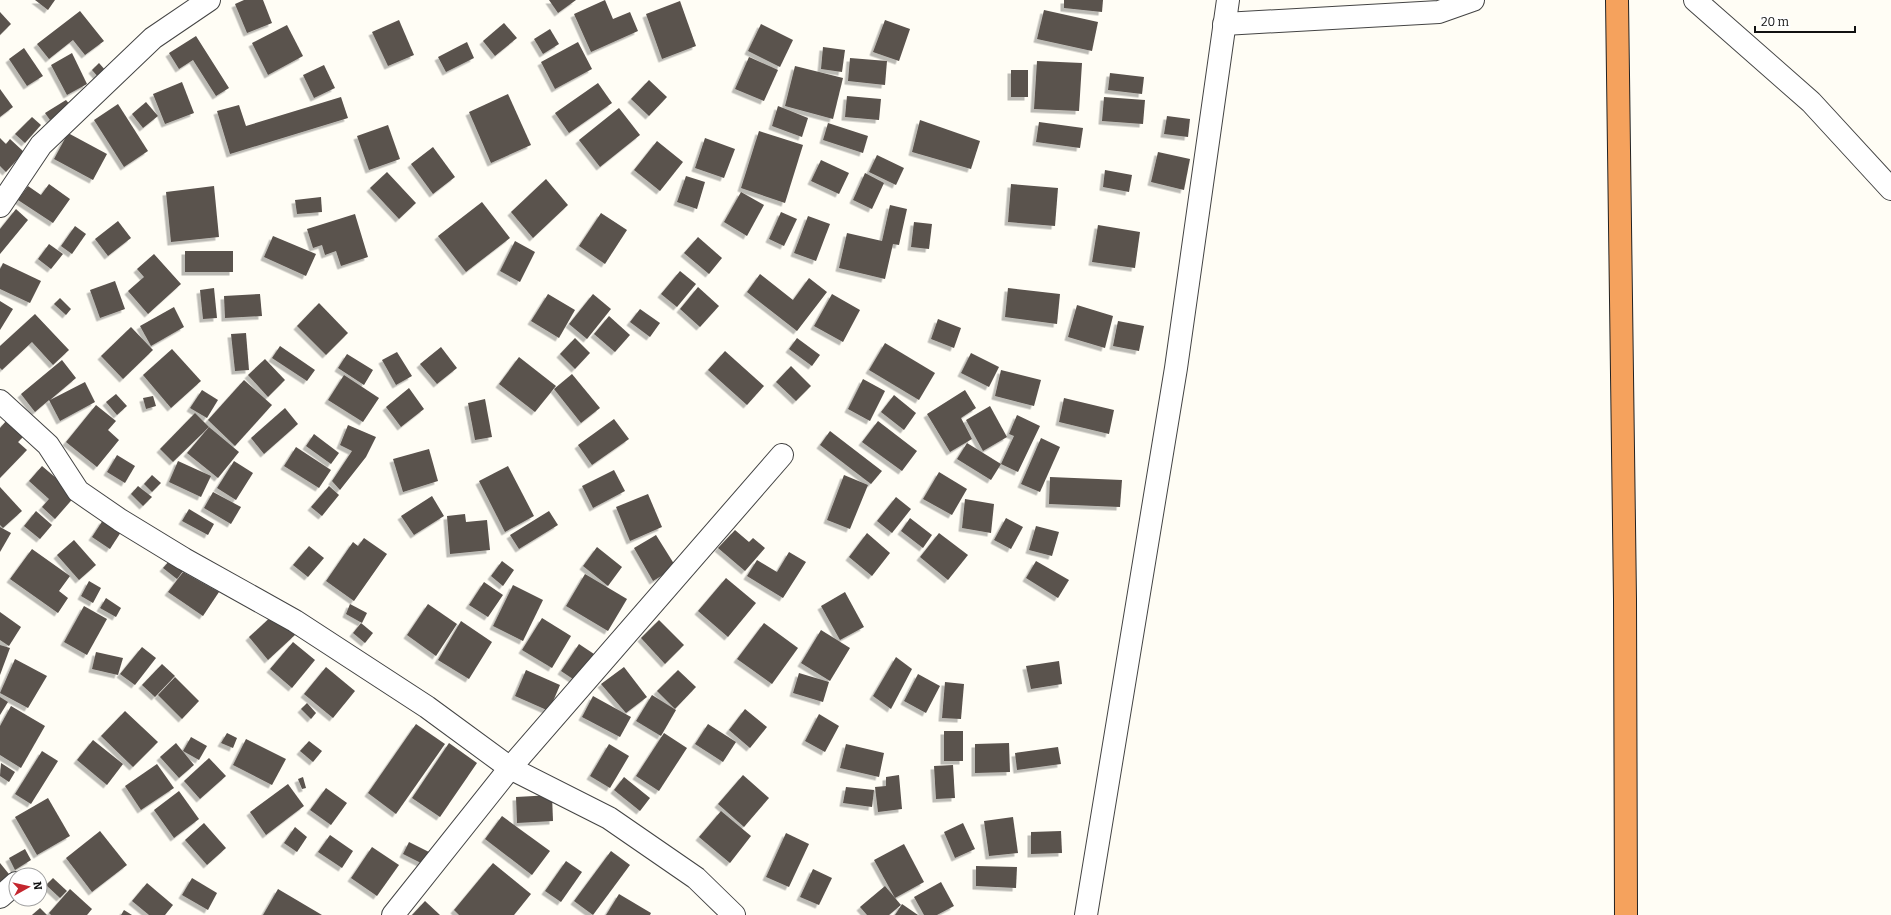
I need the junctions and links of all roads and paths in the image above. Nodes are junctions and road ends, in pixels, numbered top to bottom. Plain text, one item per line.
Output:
1 (209, 0) edge
2 (1228, 0) edge
3 (1473, 0) edge
4 (1617, 0) edge
5 (1695, 0) edge
6 (1224, 24) junction
7 (1891, 189) edge
8 (0, 206) edge
9 (0, 401) edge
10 (782, 455) dead end
11 (510, 768) junction
12 (8, 890) edge
13 (0, 898) edge
14 (393, 915) edge
15 (734, 915) edge
16 (1086, 915) edge
17 (1626, 915) edge

1 - 8 street
2 - 6 street
3 - 6 street
4 - 17 highway
5 - 7 street
6 - 16 street
9 - 11 street
10 - 11 street
11 - 14 street
11 - 15 street
12 - 13 street

